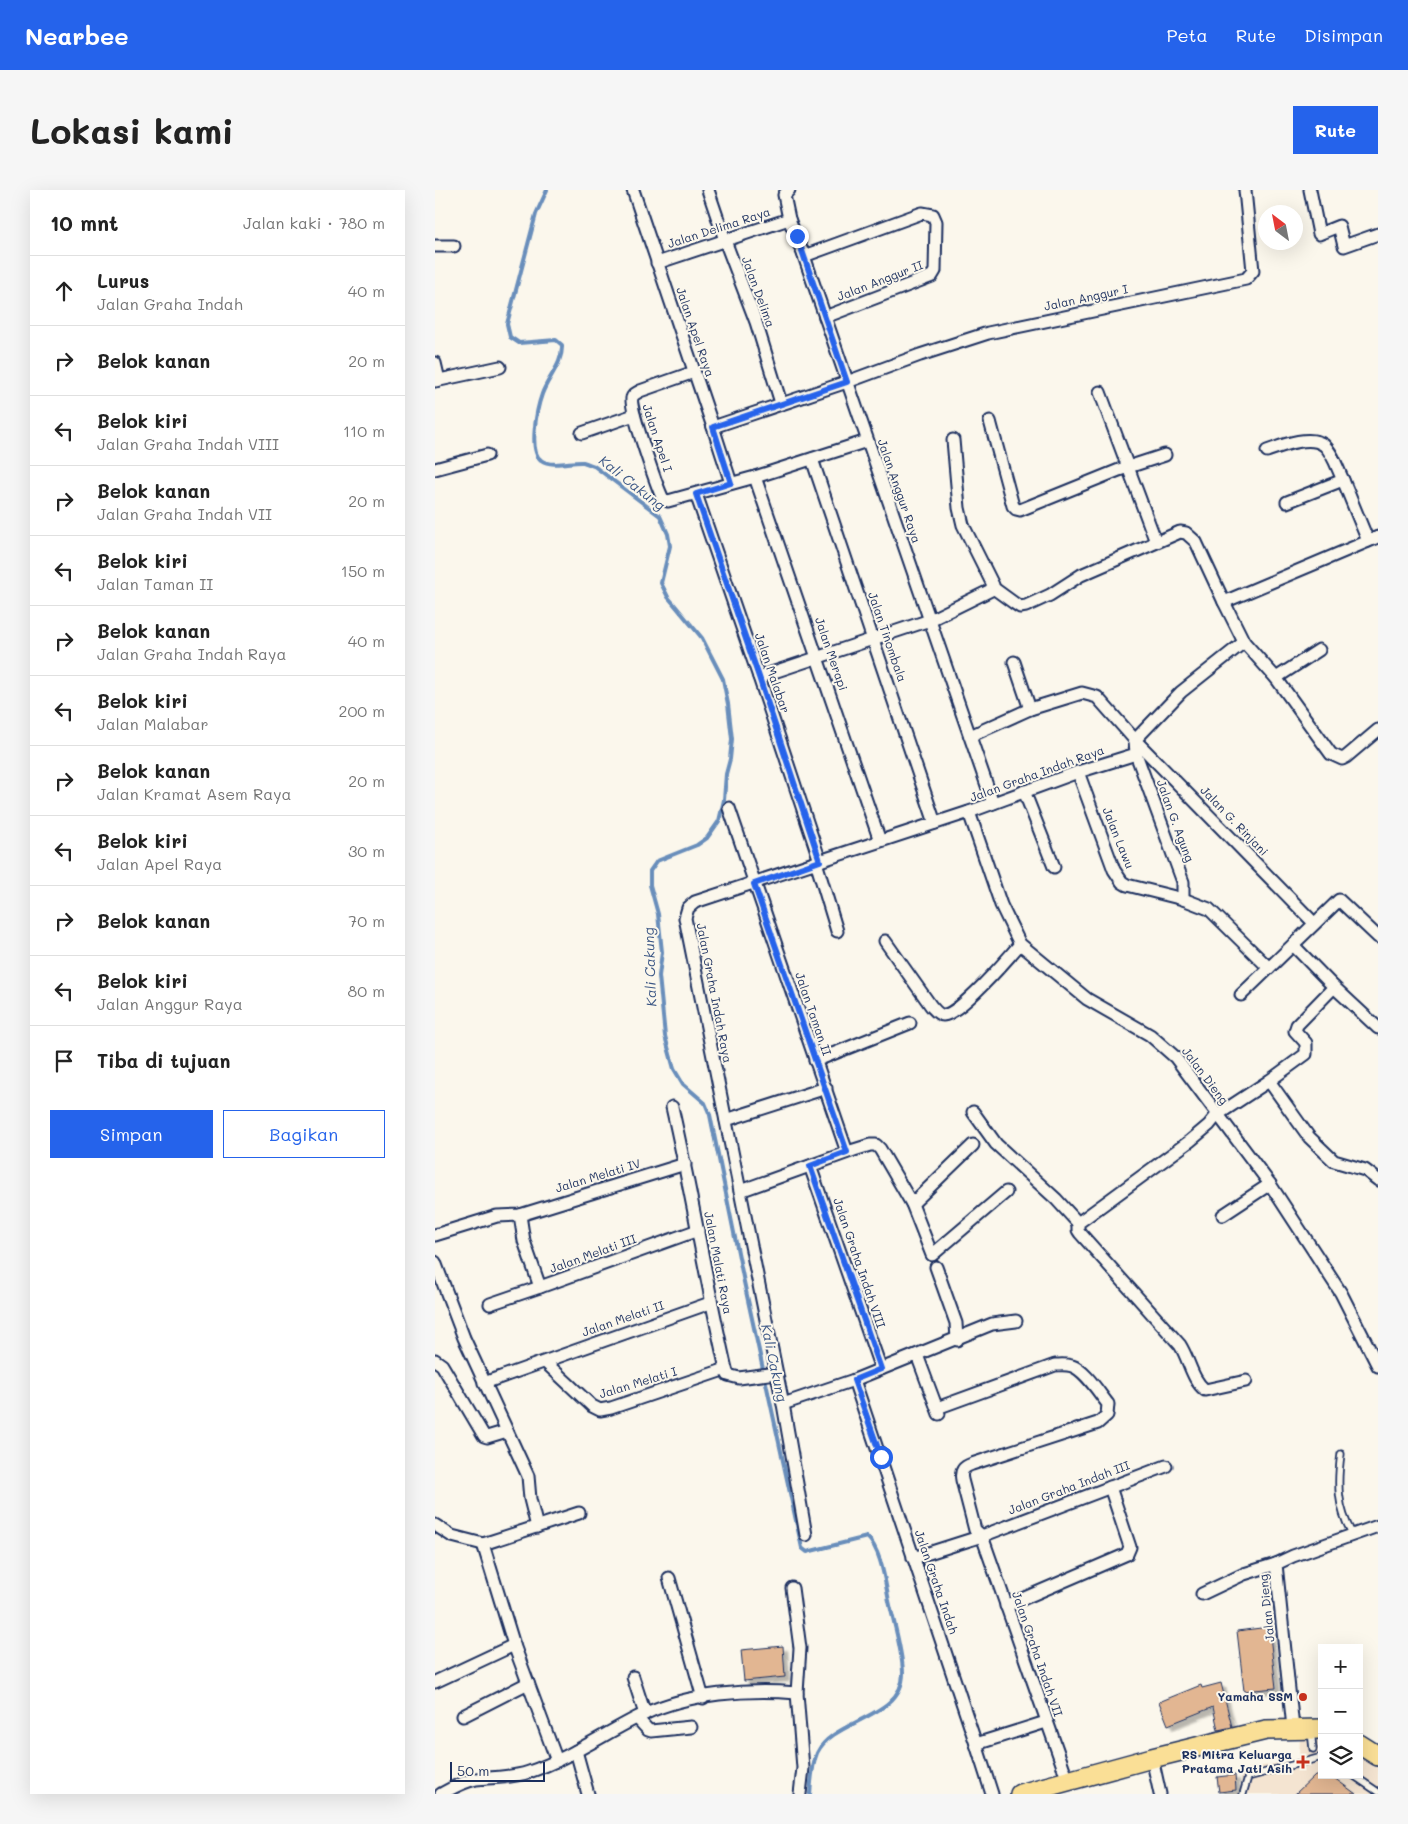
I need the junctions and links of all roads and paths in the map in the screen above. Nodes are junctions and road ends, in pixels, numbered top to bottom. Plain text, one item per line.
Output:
1 (633, 190) edge
2 (708, 190) edge
3 (789, 190) edge
4 (1245, 190) edge
5 (1310, 190) edge
6 (789, 219) junction
7 (1378, 234) edge
8 (725, 240) junction
9 (435, 246) edge
10 (454, 246) dead end
11 (804, 256) junction
12 (657, 263) junction
13 (825, 317) junction
14 (435, 363) edge
15 (501, 367) dead end
16 (695, 372) junction
17 (437, 381) edge
18 (847, 382) junction
19 (1100, 392) dead end
20 (781, 403) junction
21 (634, 415) junction
22 (990, 421) dead end
23 (713, 427) junction
24 (583, 434) dead end
25 (953, 440) dead end
26 (867, 441) junction
27 (1267, 451) dead end
28 (1165, 454) dead end
29 (487, 455) dead end
30 (812, 459) junction
31 (1129, 466) junction
32 (435, 469) edge
33 (755, 477) junction
34 (1343, 480) junction
35 (731, 483) junction
36 (696, 494) junction
37 (1287, 502) dead end
38 (1373, 539) edge
39 (1156, 542) junction
40 (993, 586) junction
41 (1224, 602) junction
42 (930, 620) junction
43 (874, 639) junction
44 (1244, 642) junction
45 (1319, 650) dead end
46 (818, 657) junction
47 (1014, 662) dead end
48 (759, 677) junction
49 (1276, 678) junction
50 (1029, 709) junction
51 (1378, 730) edge
52 (970, 736) junction
53 (1135, 740) junction
54 (1135, 754) junction
55 (1078, 772) junction
56 (1024, 791) junction
57 (993, 803) junction
58 (729, 808) dead end
59 (969, 812) junction
60 (935, 824) junction
61 (880, 841) junction
62 (818, 862) junction
63 (1054, 868) dead end
64 (754, 884) junction
65 (1183, 899) junction
66 (1314, 923) junction
67 (837, 931) dead end
68 (1378, 937) edge
69 (885, 941) dead end
70 (1020, 944) junction
71 (1293, 945) junction
72 (1269, 968) junction
73 (1334, 988) junction
74 (1241, 995) dead end
75 (910, 1024) dead end
76 (1378, 1028) edge
77 (815, 1061) junction
78 (1269, 1081) junction
79 (826, 1088) junction
80 (672, 1107) dead end
81 (973, 1112) dead end
82 (1217, 1115) junction
83 (726, 1120) junction
84 (973, 1145) dead end
85 (847, 1152) junction
86 (685, 1164) junction
87 (810, 1166) junction
88 (1378, 1180) edge
89 (1270, 1184) junction
90 (740, 1191) junction
91 (1006, 1192) dead end
92 (912, 1204) junction
93 (520, 1215) junction
94 (1223, 1215) dead end
95 (1078, 1223) junction
96 (698, 1230) junction
97 (435, 1235) edge
98 (435, 1262) edge
99 (936, 1267) dead end
100 (540, 1288) junction
101 (710, 1303) junction
102 (490, 1304) dead end
103 (1016, 1321) dead end
104 (957, 1340) junction
105 (917, 1354) junction
106 (435, 1360) edge
107 (545, 1362) junction
108 (1378, 1366) edge
109 (725, 1369) junction
110 (881, 1369) junction
111 (771, 1374) junction
112 (854, 1380) junction
113 (1246, 1381) dead end
114 (484, 1383) junction
115 (783, 1404) junction
116 (507, 1431) junction
117 (1341, 1454) dead end
118 (1166, 1466) dead end
119 (1110, 1487) junction
120 (579, 1513) dead end
121 (435, 1525) edge
122 (1378, 1526) edge
123 (537, 1527) junction
124 (806, 1535) dead end
125 (1353, 1535) junction
126 (981, 1536) junction
127 (483, 1544) junction
128 (913, 1558) junction
129 (1276, 1564) junction
130 (669, 1578) dead end
131 (792, 1588) dead end
132 (1202, 1594) dead end
133 (1006, 1606) junction
134 (514, 1644) junction
135 (633, 1677) dead end
136 (435, 1682) edge
137 (529, 1683) junction
138 (797, 1693) junction
139 (703, 1698) junction
140 (463, 1716) dead end
141 (641, 1716) junction
142 (1046, 1722) junction
143 (691, 1727) dead end
144 (1309, 1728) edge
145 (976, 1744) junction
146 (1363, 1747) edge
147 (1313, 1748) dead end
148 (576, 1751) junction
149 (1378, 1756) edge
150 (1152, 1758) junction
151 (1318, 1758) edge
152 (557, 1761) junction
153 (1359, 1779) edge
154 (1068, 1781) junction
155 (1371, 1787) junction
156 (1378, 1792) edge
157 (441, 1794) edge
158 (589, 1794) edge
159 (800, 1794) edge
160 (992, 1794) edge
161 (1020, 1794) edge
162 (1160, 1794) edge
163 (1243, 1794) edge
164 (1366, 1794) edge

1 - 12 street, Jalan Apel Raya
2 - 8 street, Jalan Delima
3 - 6 street, Jalan Anggur Raya
4 - 18 street, Jalan Anggur I
5 - 7 street
6 - 8 street, Jalan Delima Raya
6 - 11 street, Jalan Anggur Raya
8 - 12 street, Jalan Delima Raya
8 - 20 street, Jalan Delima
9 - 10 street
11 - 13 street, Jalan Anggur Raya
11 - 13 street, Jalan Anggur II
12 - 16 street, Jalan Apel Raya
13 - 18 street, Jalan Anggur Raya
14 - 17 street
15 - 17 street
16 - 21 street, Jalan Apel I
16 - 23 street, Jalan Apel Raya
18 - 20 street, Jalan Anggur I
18 - 26 street, Jalan Anggur Raya
19 - 31 street
20 - 23 street, Jalan Anggur I
21 - 24 street
21 - 36 street, Jalan Apel I
22 - 31 street
23 - 35 street, Jalan Apel Raya
25 - 40 street
26 - 30 street
26 - 42 street, Jalan Anggur Raya
27 - 34 street
28 - 31 street
29 - 32 street
30 - 33 street
30 - 43 street, Jalan Tinombala
31 - 39 street
33 - 35 street
33 - 46 street, Jalan Merapi
34 - 37 street
34 - 38 street
35 - 36 street
36 - 48 street, Jalan Malabar
38 - 41 street
39 - 40 street
39 - 41 street
40 - 42 street
41 - 44 street
42 - 43 street
42 - 52 street, Jalan Anggur Raya
43 - 46 street
43 - 60 street, Jalan Tinombala
44 - 49 street
44 - 53 street
45 - 49 street
46 - 48 street
46 - 61 street, Jalan Merapi
47 - 50 street
48 - 62 street, Jalan Malabar
49 - 51 street
50 - 52 street, Jalan G. Rinjani
50 - 53 street, Jalan G. Rinjani
52 - 57 street, Jalan Anggur Raya
53 - 54 street
53 - 66 street, Jalan G. Rinjani
54 - 55 street, Jalan Graha Indah Raya
54 - 65 street, Jalan G. Agung
55 - 56 street, Jalan Graha Indah Raya
55 - 65 street, Jalan Lawu
56 - 57 street, Jalan Graha Indah Raya
56 - 63 street
57 - 59 street, Jalan Graha Indah Raya
58 - 64 street, Jalan Taman II
59 - 60 street, Jalan Graha Indah Raya
59 - 70 street, Jalan Dieng
60 - 61 street, Jalan Graha Indah Raya
61 - 62 street, Jalan Graha Indah Raya
62 - 64 street, Jalan Graha Indah Raya
62 - 67 street, Jalan Malabar
64 - 77 street, Jalan Taman II
64 - 83 street, Jalan Graha Indah Raya
65 - 72 street, Jalan Lawu
66 - 68 street
66 - 71 street
69 - 70 street
70 - 82 street, Jalan Dieng
71 - 72 street
71 - 73 street
72 - 74 street
73 - 76 street
73 - 78 street
75 - 77 street
77 - 79 street, Jalan Taman II
78 - 82 street
78 - 88 street
79 - 83 street
79 - 85 street, Jalan Taman II
80 - 86 street, Jalan Malati Raya
81 - 95 street
82 - 89 street, Jalan Dieng
82 - 95 street
83 - 90 street, Jalan Graha Indah Raya
84 - 92 street
85 - 87 street
85 - 92 street
86 - 93 street, Jalan Melati IV
86 - 96 street, Jalan Malati Raya
87 - 90 street
87 - 110 street, Jalan Graha Indah VIII
89 - 94 street
89 - 108 street, Jalan Dieng
90 - 111 street, Jalan Graha Indah Raya
91 - 92 street
93 - 97 street, Jalan Melati IV
93 - 100 street, Jalan Melati III
95 - 113 street
96 - 100 street, Jalan Melati III
96 - 101 street, Jalan Malati Raya
98 - 114 street
99 - 104 street
100 - 102 street
101 - 107 street, Jalan Melati II
101 - 109 street, Jalan Malati Raya
103 - 104 street
104 - 105 street
105 - 110 street
105 - 126 street, Jalan Graha Indah VII
106 - 116 street
107 - 109 street, Jalan Melati I
107 - 114 street, Jalan Melati II
109 - 111 street
110 - 112 street
111 - 115 street, Jalan Graha Indah Raya
112 - 115 street
112 - 128 street, Jalan Graha Indah
114 - 116 street
115 - 124 street, Jalan Graha Indah Raya
116 - 123 street
117 - 125 lane
118 - 119 street, Jalan Graha Indah III
119 - 126 street, Jalan Graha Indah III
119 - 133 street
120 - 123 street
121 - 127 street
122 - 125 street, Jalan Dieng
123 - 127 street
125 - 129 street, Jalan Dieng
126 - 128 street, Jalan Graha Indah III
126 - 133 street, Jalan Graha Indah VII
127 - 134 street
128 - 145 street, Jalan Graha Indah
129 - 132 street
129 - 144 street, Jalan Dieng
130 - 139 street
131 - 138 street
133 - 142 street, Jalan Graha Indah VII
134 - 136 street
134 - 137 street
135 - 141 street
137 - 140 street
137 - 152 street
138 - 139 street
138 - 159 street
139 - 141 street
141 - 143 street
141 - 148 street
142 - 145 street
142 - 154 street, Jalan Graha Indah VII
144 - 147 lane
144 - 150 main road
145 - 160 street, Jalan Graha Indah
146 - 149 main road
148 - 152 street
148 - 158 street
150 - 154 main road
150 - 162 street
151 - 163 lane
152 - 157 street
153 - 155 lane
154 - 161 main road
155 - 156 lane
155 - 164 lane

